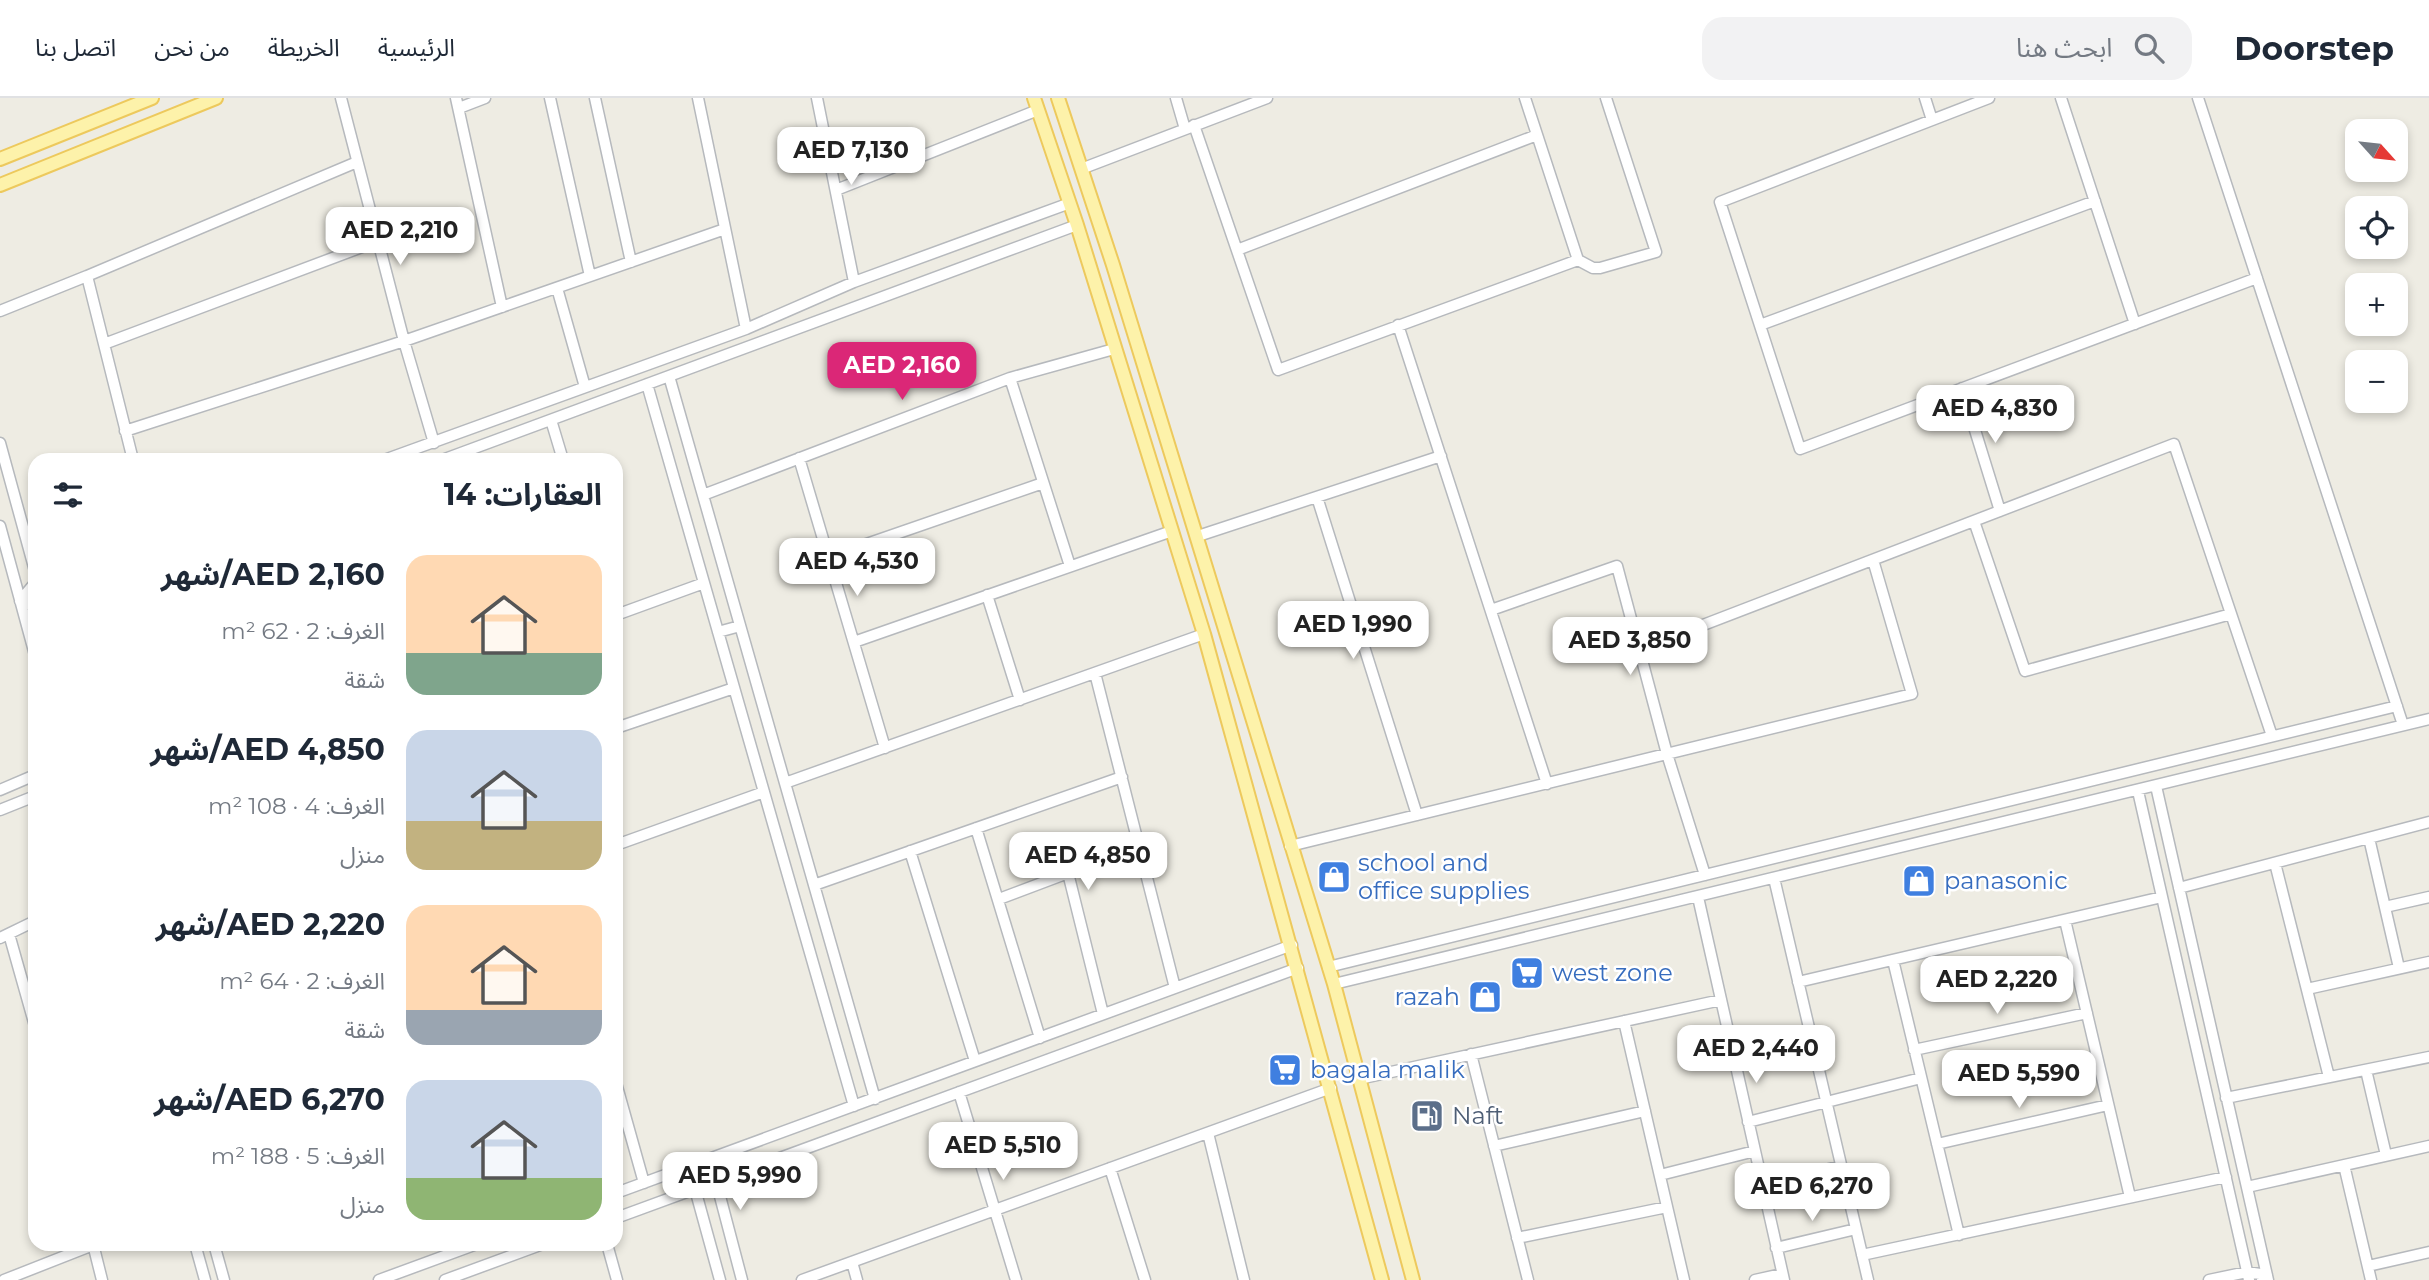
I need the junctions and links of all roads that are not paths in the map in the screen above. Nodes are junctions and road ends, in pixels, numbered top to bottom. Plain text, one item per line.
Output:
1 (152, 98) edge
2 (216, 98) edge
3 (341, 98) edge
4 (485, 98) edge
5 (550, 98) edge
6 (595, 98) edge
7 (698, 98) edge
8 (817, 98) edge
9 (1058, 98) edge
10 (1176, 98) edge
11 (1267, 98) edge
12 (1525, 98) edge
13 (1606, 98) edge
14 (1925, 98) edge
15 (1989, 98) edge
16 (2061, 98) edge
17 (2198, 98) edge
18 (457, 103) edge
19 (1036, 104) edge
20 (1932, 120) junction
21 (1189, 127) junction
22 (1537, 135) junction
23 (0, 159) edge
24 (357, 162) junction
25 (1081, 169) junction
26 (0, 185) edge
27 (835, 190) junction
28 (2095, 201) junction
29 (1070, 203) junction
30 (1077, 225) junction
31 (725, 229) junction
32 (378, 241) junction
33 (1237, 250) junction
34 (1578, 260) junction
35 (631, 262) junction
36 (88, 276) junction
37 (590, 276) junction
38 (2257, 278) junction
39 (854, 282) junction
40 (556, 288) junction
41 (502, 307) junction
42 (0, 311) edge
43 (2135, 324) junction
44 (1398, 325) junction
45 (1760, 325) junction
46 (746, 329) junction
47 (404, 341) junction
48 (104, 344) junction
49 (1114, 349) junction
50 (669, 376) junction
51 (1010, 378) junction
52 (647, 384) junction
53 (585, 387) junction
54 (1962, 388) junction
55 (551, 420) junction
56 (125, 431) junction
57 (0, 443) edge
58 (434, 443) junction
59 (130, 453) edge
60 (405, 453) edge
61 (461, 453) edge
62 (561, 453) edge
63 (1441, 456) junction
64 (799, 458) junction
65 (1044, 483) junction
66 (703, 495) junction
67 (1317, 497) junction
68 (2000, 510) junction
69 (1974, 521) junction
70 (0, 526) edge
71 (1172, 531) junction
72 (1198, 536) junction
73 (28, 545) edge
74 (829, 557) junction
75 (1873, 560) junction
76 (1070, 566) junction
77 (704, 583) junction
78 (28, 591) edge
79 (987, 596) junction
80 (20, 601) junction
81 (28, 603) edge
82 (1490, 610) junction
83 (623, 612) edge
84 (2231, 614) junction
85 (740, 626) junction
86 (28, 630) edge
87 (718, 632) junction
88 (1205, 634) junction
89 (854, 642) junction
90 (1638, 650) junction
91 (1096, 673) junction
92 (734, 688) junction
93 (1020, 700) junction
94 (2397, 706) junction
95 (2429, 719) edge
96 (2403, 725) junction
97 (623, 726) edge
98 (2272, 736) junction
99 (885, 748) junction
100 (1667, 754) junction
101 (1122, 777) junction
102 (28, 778) edge
103 (785, 783) junction
104 (1547, 784) junction
105 (2156, 786) junction
106 (0, 790) edge
107 (2138, 791) junction
108 (764, 792) junction
109 (28, 799) edge
110 (0, 810) edge
111 (1417, 815) junction
112 (2429, 822) edge
113 (976, 828) junction
114 (2370, 838) junction
115 (623, 842) edge
116 (1290, 846) junction
117 (910, 851) junction
118 (2275, 863) junction
119 (1705, 875) junction
120 (1774, 878) junction
121 (814, 885) junction
122 (2179, 888) junction
123 (1698, 897) junction
124 (2162, 897) junction
125 (2429, 897) edge
126 (999, 899) junction
127 (2385, 907) junction
128 (2065, 920) junction
129 (28, 924) edge
130 (5, 936) edge
131 (1292, 945) junction
132 (1893, 960) junction
133 (2429, 962) edge
134 (1328, 967) junction
135 (1298, 968) junction
136 (2399, 968) junction
137 (1798, 982) junction
138 (1334, 984) junction
139 (1175, 988) junction
140 (2307, 989) junction
141 (1721, 1000) junction
142 (28, 1006) edge
143 (2087, 1013) junction
144 (1103, 1014) junction
145 (1624, 1021) junction
146 (1040, 1038) junction
147 (1914, 1050) junction
148 (1471, 1054) junction
149 (2429, 1057) edge
150 (975, 1061) junction
151 (2366, 1070) junction
152 (2329, 1077) junction
153 (1921, 1078) junction
154 (1359, 1079) junction
155 (1331, 1088) junction
156 (959, 1092) junction
157 (875, 1098) junction
158 (2227, 1098) junction
159 (1826, 1102) junction
160 (2108, 1105) junction
161 (854, 1106) junction
162 (623, 1109) edge
163 (1645, 1111) junction
164 (1748, 1122) junction
165 (1208, 1133) junction
166 (1937, 1144) junction
167 (1494, 1146) junction
168 (2429, 1146) edge
169 (1755, 1151) junction
170 (2386, 1155) junction
171 (700, 1163) junction
172 (2344, 1165) junction
173 (1841, 1166) junction
174 (1110, 1168) junction
175 (1660, 1175) junction
176 (2226, 1177) junction
177 (716, 1181) junction
178 (643, 1183) junction
179 (1762, 1186) junction
180 (2247, 1187) junction
181 (695, 1189) junction
182 (623, 1191) edge
183 (2130, 1197) junction
184 (1667, 1207) junction
185 (996, 1210) junction
186 (623, 1215) edge
187 (1856, 1229) junction
188 (1958, 1234) junction
189 (1517, 1238) junction
190 (1776, 1248) junction
191 (78, 1251) edge
192 (95, 1251) edge
193 (197, 1251) edge
194 (216, 1251) edge
195 (452, 1251) edge
196 (524, 1251) edge
197 (609, 1251) edge
198 (2429, 1252) edge
199 (1862, 1255) junction
200 (852, 1262) junction
201 (2368, 1266) junction
202 (2248, 1276) edge
203 (1783, 1277) edge
204 (2266, 1278) edge
205 (4, 1280) edge
206 (102, 1280) edge
207 (205, 1280) edge
208 (224, 1280) edge
209 (379, 1280) edge
210 (445, 1280) edge
211 (617, 1280) edge
212 (720, 1280) edge
213 (742, 1280) edge
214 (802, 1280) edge
215 (857, 1280) edge
216 (1016, 1280) edge
217 (1145, 1280) edge
218 (1244, 1280) edge
219 (1382, 1280) edge
220 (1413, 1280) edge
221 (1528, 1280) edge
222 (1684, 1280) edge
223 (1755, 1280) edge
224 (1868, 1280) edge
225 (2209, 1280) edge
226 (2371, 1280) edge

1 - 23 main road
2 - 26 main road
3 - 24 street
4 - 18 street
5 - 37 street
6 - 35 street
7 - 31 street
8 - 27 street
9 - 25 main road
10 - 21 street
11 - 21 street
12 - 22 street
13 - 34 street
14 - 20 street
15 - 20 street
16 - 28 street
17 - 38 street
18 - 41 street
19 - 27 street
19 - 29 main road
20 - 45 street
21 - 25 street
21 - 33 street
22 - 33 street
22 - 34 street
24 - 32 street
24 - 36 street
25 - 72 main road
27 - 39 street
28 - 43 street
28 - 45 street
29 - 30 main road
29 - 39 street
30 - 49 main road
30 - 50 street
31 - 35 street
31 - 46 street
32 - 47 street
32 - 48 street
33 - 44 street
34 - 44 street
35 - 37 street
36 - 42 street
36 - 48 street
37 - 40 street
38 - 43 street
38 - 94 street
39 - 46 street
40 - 41 street
40 - 53 street
41 - 47 street
43 - 54 street
44 - 63 street
45 - 54 street
46 - 53 street
47 - 56 street
47 - 58 street
48 - 56 street
49 - 51 street
49 - 71 main road
50 - 52 street
50 - 66 street
51 - 64 street
51 - 65 street
52 - 55 street
52 - 77 street
53 - 58 street
54 - 68 street
55 - 61 street
55 - 62 street
56 - 59 street
57 - 73 street
58 - 60 street
63 - 67 street
63 - 82 street
64 - 66 street
64 - 74 street
65 - 74 street
65 - 76 street
66 - 85 street
67 - 72 street
67 - 111 street
68 - 69 street
68 - 84 street
69 - 75 street
69 - 84 street
70 - 80 street
71 - 76 street
71 - 88 main road
72 - 116 main road
74 - 89 street
75 - 90 street
75 - 100 street
76 - 79 street
77 - 83 street
77 - 87 street
78 - 80 street
79 - 89 street
79 - 93 street
80 - 81 street
80 - 86 street
82 - 90 street
82 - 104 street
84 - 98 street
85 - 87 street
85 - 103 street
87 - 92 street
88 - 91 street
88 - 131 main road
89 - 99 street
90 - 100 street
91 - 93 street
91 - 101 street
92 - 97 street
92 - 108 street
93 - 99 street
94 - 96 street
94 - 98 street
95 - 96 street
96 - 105 street
98 - 119 street
99 - 103 street
100 - 104 street
100 - 119 street
101 - 113 street
101 - 139 street
102 - 106 street
103 - 121 street
104 - 111 street
105 - 107 street
105 - 122 street
107 - 120 street
107 - 124 street
108 - 115 street
108 - 161 street
109 - 110 street
111 - 116 street
112 - 114 street
113 - 117 street
113 - 126 street
114 - 118 street
114 - 127 street
116 - 134 main road
117 - 121 street
117 - 150 street
118 - 122 street
118 - 140 street
119 - 134 street
120 - 123 street
120 - 137 street
121 - 157 street
122 - 158 street
123 - 138 street
123 - 141 street
124 - 128 street
124 - 176 street
125 - 127 street
126 - 144 street
126 - 146 street
127 - 136 street
128 - 132 street
128 - 143 street
129 - 130 street
130 - 142 street
131 - 135 main road
131 - 139 street
132 - 137 street
132 - 147 street
133 - 136 street
134 - 138 main road
135 - 155 main road
135 - 156 street
136 - 140 street
137 - 159 street
138 - 154 main road
139 - 144 street
140 - 152 street
141 - 145 street
141 - 164 street
143 - 147 street
143 - 160 street
144 - 146 street
145 - 148 street
145 - 163 street
146 - 150 street
147 - 153 street
148 - 154 street
148 - 167 street
149 - 151 street
150 - 157 street
151 - 152 street
151 - 170 street
152 - 158 street
153 - 159 street
153 - 166 street
154 - 220 main road
155 - 165 street
155 - 219 main road
156 - 177 street
156 - 185 street
157 - 161 street
158 - 180 street
159 - 164 street
159 - 173 street
160 - 166 street
160 - 183 street
161 - 171 street
162 - 178 street
163 - 167 street
163 - 175 street
164 - 169 street
165 - 174 street
165 - 218 street
166 - 188 street
167 - 189 street
168 - 170 street
169 - 175 street
169 - 179 street
170 - 172 street
171 - 177 street
171 - 178 street
171 - 181 street
172 - 180 street
172 - 201 street
173 - 179 street
173 - 187 street
174 - 185 street
174 - 217 street
175 - 184 street
176 - 183 street
176 - 202 street
177 - 181 street
177 - 213 street
178 - 182 street
179 - 190 street
180 - 204 street
181 - 186 street
181 - 212 street
183 - 188 street
184 - 189 street
184 - 222 street
185 - 200 street
185 - 216 street
187 - 190 street
187 - 199 street
188 - 199 street
189 - 221 street
190 - 203 street
191 - 205 street
192 - 206 street
193 - 207 street
194 - 208 street
195 - 209 street
196 - 210 street
197 - 211 street
198 - 201 street
199 - 224 street
200 - 214 street
200 - 215 street
201 - 226 street
202 - 204 street
202 - 225 street
203 - 223 street

